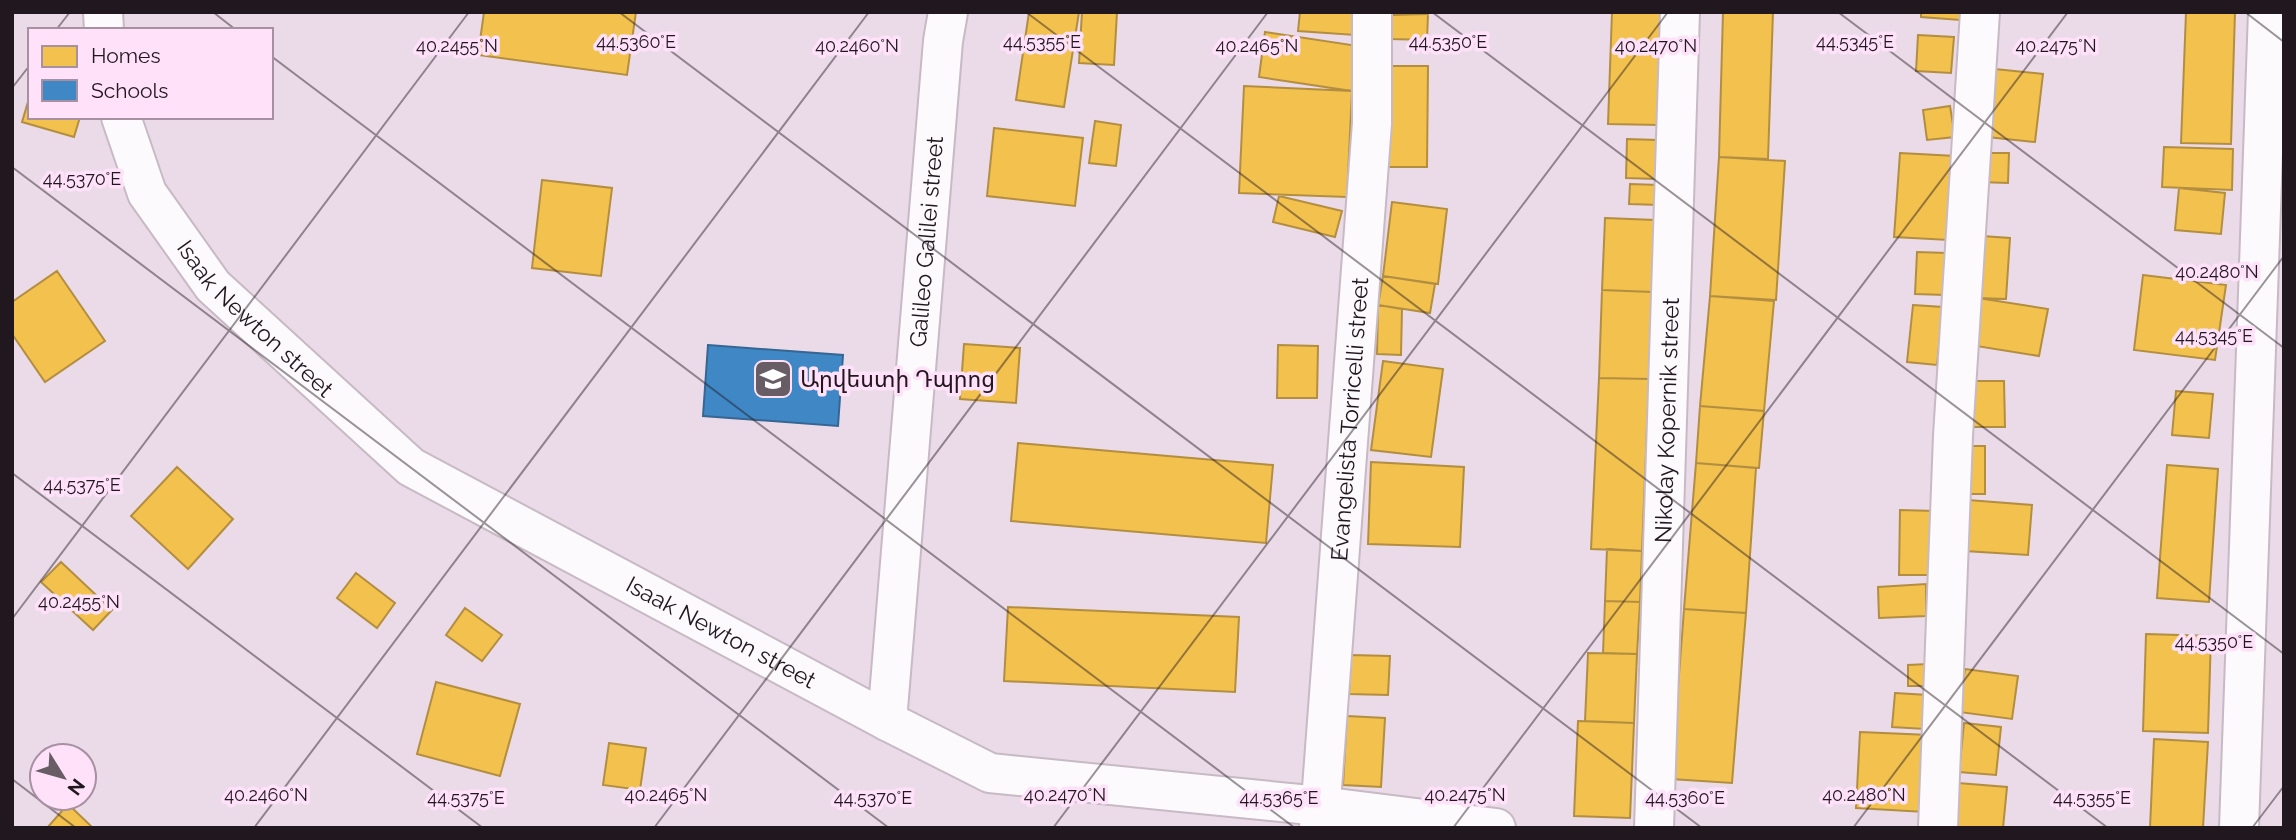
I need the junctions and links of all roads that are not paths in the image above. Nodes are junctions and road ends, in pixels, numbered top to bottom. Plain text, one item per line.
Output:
1 (948, 12) edge
2 (1372, 12) edge
3 (1680, 12) edge
4 (1980, 12) edge
5 (2268, 12) edge
6 (122, 119) edge
7 (887, 720) junction
8 (1319, 817) edge
9 (1496, 828) edge
10 (1654, 828) edge
11 (1938, 828) edge
12 (2239, 828) edge

1 - 7 street, Galileo Galilei street
2 - 8 street, Evangelista Torricelli street
3 - 10 street, Nikolay Kopernik street
4 - 11 street
5 - 12 street
6 - 7 street, Isaak Newton street
7 - 8 street, Isaak Newton street
8 - 9 street, Isaak Newton street

